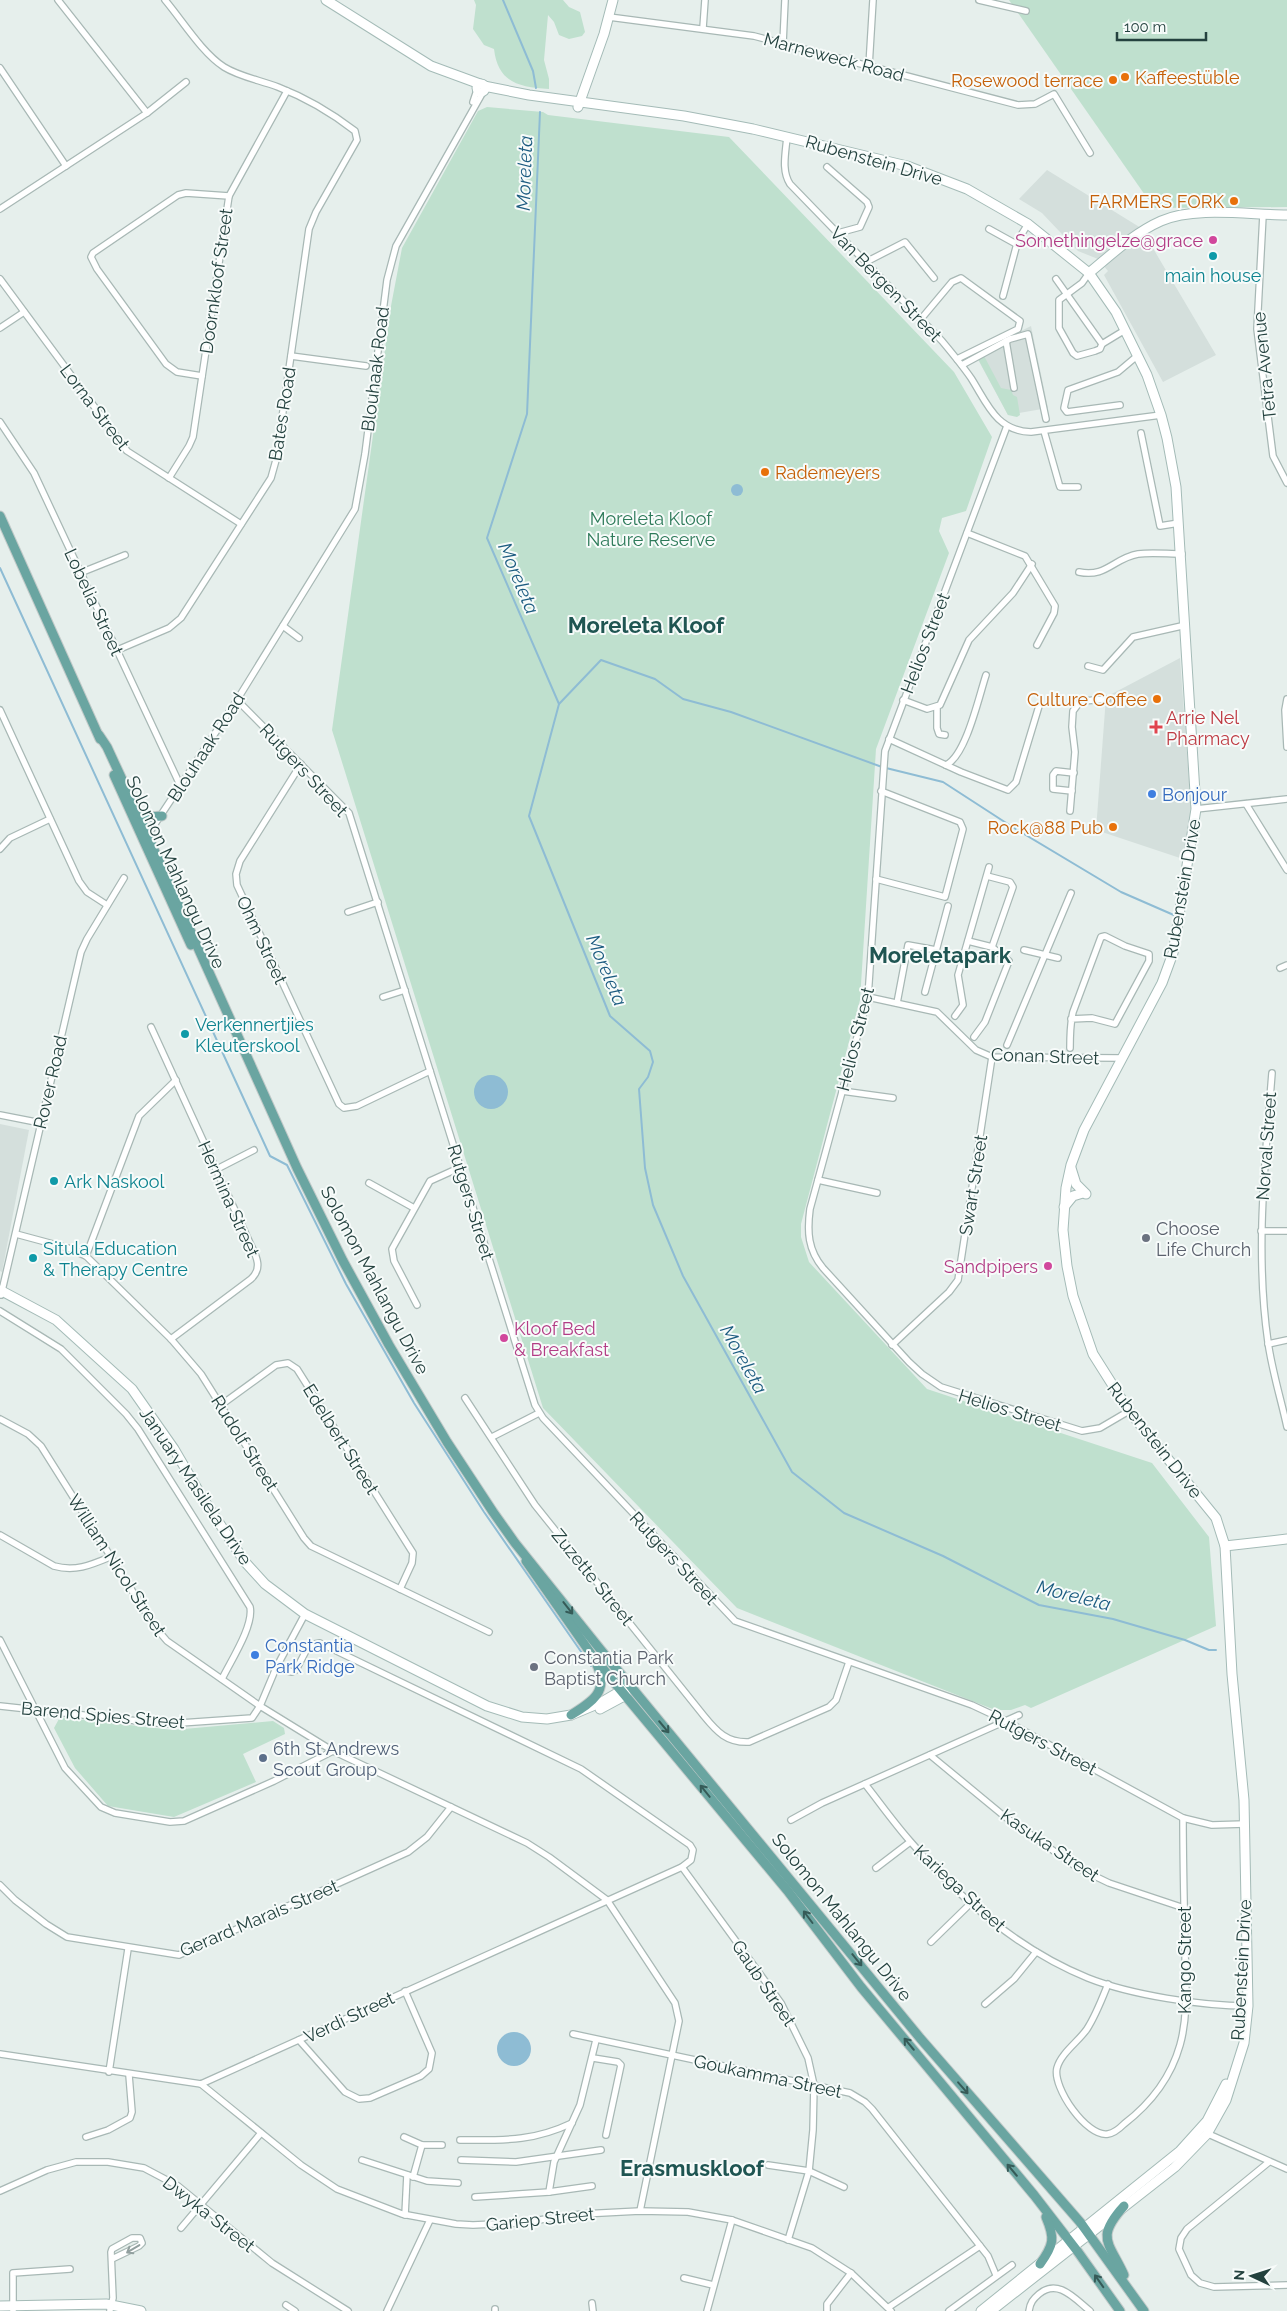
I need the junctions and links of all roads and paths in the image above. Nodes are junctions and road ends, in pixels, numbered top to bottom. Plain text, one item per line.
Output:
1 (58, 0) edge
2 (165, 0) edge
3 (326, 0) edge
4 (613, 0) edge
5 (705, 0) edge
6 (785, 0) edge
7 (873, 0) edge
8 (979, 0) edge
9 (1026, 11) dead end
10 (609, 17) junction
11 (702, 28) junction
12 (782, 42) junction
13 (869, 66) junction
14 (0, 68) edge
15 (186, 82) dead end
16 (481, 88) junction
17 (287, 91) junction
18 (579, 105) junction
19 (147, 113) junction
20 (787, 136) junction
21 (1090, 153) dead end
22 (66, 166) junction
23 (826, 167) dead end
24 (229, 196) junction
25 (0, 209) edge
26 (1263, 215) junction
27 (1287, 215) edge
28 (1028, 224) junction
29 (989, 228) dead end
30 (838, 233) junction
31 (1018, 245) junction
32 (866, 262) junction
33 (1089, 272) junction
34 (934, 278) dead end
35 (0, 279) edge
36 (1056, 279) dead end
37 (1067, 293) junction
38 (1003, 296) dead end
39 (24, 312) junction
40 (920, 319) junction
41 (0, 328) edge
42 (1125, 330) junction
43 (1006, 341) junction
44 (1102, 344) junction
45 (291, 356) junction
46 (1137, 356) junction
47 (957, 359) junction
48 (962, 365) junction
49 (366, 366) dead end
50 (202, 376) junction
51 (1014, 388) dead end
52 (1120, 405) dead end
53 (1161, 415) junction
54 (1046, 419) dead end
55 (0, 422) edge
56 (1007, 426) junction
57 (1044, 430) junction
58 (1140, 433) dead end
59 (169, 478) junction
60 (1287, 483) edge
61 (1078, 487) dead end
62 (0, 516) edge
63 (241, 524) junction
64 (1179, 524) junction
65 (967, 532) junction
66 (1182, 554) junction
67 (125, 555) dead end
68 (1032, 564) junction
69 (1079, 572) dead end
70 (80, 573) junction
71 (1186, 625) junction
72 (283, 626) junction
73 (299, 638) dead end
74 (1037, 645) dead end
75 (116, 651) junction
76 (1088, 666) dead end
77 (986, 675) dead end
78 (1106, 699) dead end
79 (1287, 699) edge
80 (237, 700) junction
81 (903, 700) junction
82 (1039, 706) dead end
83 (937, 708) junction
84 (0, 710) edge
85 (99, 735) junction
86 (945, 736) dead end
87 (889, 739) junction
88 (1287, 747) edge
89 (301, 764) junction
90 (946, 765) junction
91 (1074, 773) junction
92 (181, 787) junction
93 (881, 791) junction
94 (1072, 792) junction
95 (1287, 799) edge
96 (1246, 804) junction
97 (1196, 810) junction
98 (1070, 811) dead end
99 (138, 813) junction
100 (162, 816) junction
101 (50, 819) junction
102 (145, 839) junction
103 (0, 849) edge
104 (989, 867) dead end
105 (1287, 870) edge
106 (987, 876) junction
107 (124, 878) dead end
108 (876, 879) junction
109 (1071, 894) dead end
110 (378, 902) junction
111 (107, 906) junction
112 (948, 906) dead end
113 (348, 912) dead end
114 (968, 941) junction
115 (992, 946) junction
116 (936, 950) junction
117 (1024, 950) dead end
118 (1044, 955) junction
119 (1058, 958) dead end
120 (1287, 965) edge
121 (1280, 968) dead end
122 (405, 990) junction
123 (926, 992) dead end
124 (383, 997) dead end
125 (868, 997) junction
126 (897, 1004) junction
127 (955, 1016) dead end
128 (1071, 1019) junction
129 (152, 1027) dead end
130 (974, 1038) dead end
131 (1008, 1045) dead end
132 (1070, 1048) dead end
133 (992, 1057) junction
134 (1121, 1058) junction
135 (430, 1071) junction
136 (1272, 1073) dead end
137 (176, 1080) junction
138 (842, 1091) junction
139 (893, 1098) dead end
140 (0, 1115) edge
141 (41, 1123) junction
142 (254, 1150) dead end
143 (1071, 1165) junction
144 (461, 1167) junction
145 (216, 1169) junction
146 (818, 1180) junction
147 (369, 1183) dead end
148 (877, 1193) dead end
149 (414, 1208) junction
150 (1064, 1208) junction
151 (1261, 1230) junction
152 (1287, 1231) edge
153 (16, 1234) junction
154 (86, 1256) junction
155 (1, 1293) edge
156 (417, 1305) dead end
157 (0, 1311) edge
158 (171, 1339) junction
159 (1287, 1340) edge
160 (1268, 1344) junction
161 (892, 1345) junction
162 (465, 1398) dead end
163 (221, 1405) junction
164 (1129, 1411) junction
165 (539, 1413) junction
166 (0, 1419) edge
167 (1287, 1427) edge
168 (492, 1437) junction
169 (0, 1535) edge
170 (1287, 1539) edge
171 (515, 1543) junction
172 (1225, 1546) junction
173 (110, 1557) junction
174 (400, 1589) junction
175 (304, 1614) junction
176 (489, 1632) dead end
177 (0, 1640) edge
178 (594, 1658) junction
179 (849, 1662) junction
180 (276, 1668) junction
181 (222, 1679) junction
182 (627, 1690) junction
183 (0, 1706) edge
184 (260, 1706) junction
185 (490, 1708) junction
186 (35, 1709) junction
187 (571, 1714) junction
188 (1018, 1715) dead end
189 (1004, 1720) junction
190 (332, 1751) junction
191 (930, 1755) junction
192 (865, 1784) junction
193 (451, 1807) junction
194 (1183, 1818) junction
195 (792, 1820) dead end
196 (1244, 1824) junction
197 (910, 1842) junction
198 (682, 1867) junction
199 (876, 1868) dead end
200 (0, 1885) edge
201 (607, 1900) junction
202 (971, 1903) junction
203 (1184, 1908) junction
204 (931, 1942) dead end
205 (128, 1948) junction
206 (1036, 1952) junction
207 (1108, 1984) junction
208 (405, 1991) junction
209 (1186, 2001) junction
210 (985, 2004) dead end
211 (1245, 2006) junction
212 (573, 2034) dead end
213 (299, 2040) junction
214 (596, 2040) junction
215 (0, 2054) edge
216 (673, 2056) junction
217 (593, 2058) junction
218 (109, 2072) junction
219 (129, 2075) junction
220 (201, 2084) junction
221 (814, 2085) junction
222 (572, 2123) junction
223 (1203, 2132) junction
224 (261, 2133) junction
225 (606, 2135) dead end
226 (86, 2137) dead end
227 (404, 2137) dead end
228 (460, 2140) dead end
229 (422, 2145) junction
230 (442, 2145) dead end
231 (601, 2150) dead end
232 (558, 2156) junction
233 (362, 2160) dead end
234 (461, 2160) dead end
235 (1269, 2162) junction
236 (768, 2165) dead end
237 (1287, 2169) edge
238 (809, 2171) junction
239 (410, 2176) junction
240 (458, 2183) dead end
241 (592, 2186) dead end
242 (844, 2187) dead end
243 (0, 2191) edge
244 (549, 2192) junction
245 (1034, 2196) junction
246 (475, 2197) dead end
247 (201, 2205) junction
248 (1124, 2206) junction
249 (640, 2211) junction
250 (406, 2215) junction
251 (430, 2220) junction
252 (732, 2220) junction
253 (181, 2228) dead end
254 (1086, 2230) junction
255 (788, 2240) junction
256 (1071, 2243) junction
257 (980, 2246) junction
258 (112, 2259) junction
259 (1040, 2264) junction
260 (1012, 2265) dead end
261 (70, 2268) dead end
262 (851, 2273) junction
263 (996, 2274) junction
264 (684, 2278) dead end
265 (1287, 2285) edge
266 (713, 2286) junction
267 (1132, 2292) junction
268 (592, 2303) dead end
269 (286, 2305) dead end
270 (0, 2306) edge
271 (111, 2307) junction
272 (12, 2309) edge
273 (890, 2309) edge
274 (345, 2310) edge
275 (32, 2311) edge
276 (122, 2311) edge
277 (141, 2311) edge
278 (295, 2311) edge
279 (387, 2311) edge
280 (593, 2311) edge
281 (707, 2311) edge
282 (827, 2311) edge
283 (949, 2311) edge
284 (981, 2311) edge
285 (991, 2311) edge
286 (1029, 2311) edge
287 (1090, 2311) edge
288 (1120, 2311) edge
289 (1144, 2311) edge

1 - 19 street
2 - 17 street
3 - 16 street, Rubenstein Drive
4 - 10 street
5 - 11 street
6 - 12 street
7 - 13 street
8 - 9 street
10 - 11 street, Marneweck Road
10 - 18 street
11 - 12 street, Marneweck Road
12 - 13 street, Marneweck Road
13 - 21 street, Marneweck Road
14 - 22 street
15 - 19 street
16 - 18 street, Rubenstein Drive
16 - 72 street, Blouhaak Road
17 - 24 street, Doornkloof Street
17 - 45 street, Bates Road
18 - 20 street, Rubenstein Drive
19 - 22 street
20 - 28 street, Rubenstein Drive
20 - 30 street, Van Bergen Street
22 - 25 street
23 - 30 street
24 - 50 street, Doornkloof Street
24 - 50 street
26 - 27 street
26 - 33 street
26 - 60 street, Tetra Avenue
28 - 31 street
28 - 33 street, Rubenstein Drive
29 - 31 street
30 - 32 street, Van Bergen Street
31 - 38 street
32 - 34 street
32 - 40 street, Van Bergen Street
33 - 37 street
33 - 42 street, Rubenstein Drive
35 - 39 street, Lorna Street
36 - 37 street
37 - 44 street
37 - 44 street
39 - 41 street
39 - 59 street, Lorna Street
40 - 47 street, Van Bergen Street
40 - 47 street
42 - 44 street
42 - 46 street, Rubenstein Drive
43 - 48 street
43 - 51 street
43 - 54 street
45 - 49 street
45 - 63 street, Bates Road
46 - 52 street
46 - 53 street, Rubenstein Drive
47 - 48 street, Van Bergen Street
48 - 56 street, Van Bergen Street
50 - 59 street, Doornkloof Street
53 - 57 street
53 - 64 street, Rubenstein Drive
55 - 70 street, Lobelia Street
56 - 57 street
56 - 65 street, Helios Street
57 - 61 street
58 - 64 street
59 - 63 street, Lorna Street
62 - 85 main road, Solomon Mahlangu Drive
63 - 75 street, Bates Road
64 - 66 street, Rubenstein Drive
65 - 68 street
65 - 81 street, Helios Street
66 - 69 street
66 - 71 street, Rubenstein Drive
67 - 70 street
68 - 74 street
68 - 83 street
70 - 75 street, Lobelia Street
71 - 76 street
71 - 97 street, Rubenstein Drive
72 - 73 street
72 - 80 street, Blouhaak Road
75 - 92 street, Lobelia Street
77 - 90 street
78 - 91 street
79 - 88 street
80 - 89 street, Rutgers Street
80 - 92 street, Blouhaak Road
81 - 83 street
81 - 87 street, Helios Street
82 - 90 street
83 - 86 street
84 - 101 street
85 - 99 main road, Solomon Mahlangu Drive
85 - 102 main road, Solomon Mahlangu Drive
87 - 90 street
87 - 93 street, Helios Street
89 - 110 street, Rutgers Street
89 - 135 street, Ohm Street
91 - 94 street
91 - 94 street
92 - 100 street, Blouhaak Road
93 - 108 street, Helios Street
93 - 108 street
94 - 98 street
95 - 96 street
96 - 97 street
96 - 105 street
97 - 134 street, Rubenstein Drive
99 - 100 main road
99 - 102 main road, Solomon Mahlangu Drive
100 - 102 street, Blouhaak Road
101 - 103 street
101 - 111 street
102 - 171 main road, Solomon Mahlangu Drive
104 - 106 street
106 - 114 street
106 - 115 street
107 - 111 street, Rover Road
108 - 125 street, Helios Street
109 - 118 street
110 - 113 street
110 - 122 street, Rutgers Street
111 - 141 street, Rover Road
112 - 116 street
114 - 115 street
114 - 127 street
115 - 130 street
116 - 123 street
116 - 126 street
117 - 118 street
118 - 119 street
118 - 131 street
120 - 121 street
122 - 124 street
122 - 135 street, Rutgers Street
125 - 126 street, Conan Street
125 - 138 street, Helios Street
126 - 133 street, Conan Street
128 - 128 street
128 - 132 street
129 - 137 street, Hermina Street
133 - 134 street, Conan Street
133 - 161 street, Swart Street
134 - 143 street, Rubenstein Drive
135 - 144 street, Rutgers Street
136 - 151 street, Norval Street
137 - 145 street, Hermina Street
137 - 154 street
138 - 139 street
138 - 146 street, Helios Street
140 - 141 street
141 - 153 street, Rover Road
142 - 145 street
143 - 150 street, Rubenstein Drive
143 - 150 street
144 - 149 street
144 - 165 street, Rutgers Street
145 - 158 street, Hermina Street
146 - 148 street
146 - 161 street, Helios Street
147 - 149 street
149 - 156 street
150 - 164 street, Rubenstein Drive
151 - 152 street
151 - 160 street, Norval Street
153 - 154 street, Rudolf Street
153 - 155 street, Rover Road
154 - 158 street, Rudolf Street
155 - 175 street, January Masilela Drive
157 - 181 street
158 - 163 street, Rudolf Street
159 - 160 street
160 - 167 street, Norval Street
161 - 164 street, Helios Street
162 - 168 street, Zuzette Street
163 - 174 street, Rudolf Street
163 - 174 street, Edelbert Street
164 - 172 street, Rubenstein Drive
165 - 168 street
165 - 179 street, Rutgers Street
166 - 173 street, William Nicol Street
168 - 179 street, Zuzette Street
169 - 173 street
170 - 172 street
171 - 178 main road, Solomon Mahlangu Drive
171 -> 182 main road, Solomon Mahlangu Drive
172 - 196 street, Rubenstein Drive
173 - 181 street, William Nicol Street
174 - 176 street, Rudolf Street
175 - 180 street
175 - 185 street, January Masilela Drive
177 - 186 street
178 - 182 main road, Solomon Mahlangu Drive
178 - 187 main road
179 - 189 street, Rutgers Street
180 - 184 street
180 - 198 street
181 - 184 street, William Nicol Street
182 - 185 street, January Masilela Drive
182 - 187 street, January Masilela Drive
245 -> 182 main road, Solomon Mahlangu Drive
182 -> 254 main road, Solomon Mahlangu Drive
183 - 186 street, Barend Spies Street
184 - 186 street, Barend Spies Street
184 - 190 street, William Nicol Street
185 - 187 street, January Masilela Drive
186 - 190 street
188 - 189 street
189 - 191 street
189 - 194 street, Rutgers Street
190 - 193 street, William Nicol Street
191 - 192 street
191 - 203 street, Kasuka Street
192 - 195 street
192 - 197 street, Kariega Street
193 - 201 street, William Nicol Street
193 - 205 street, Gerard Marais Street
194 - 196 street, Rutgers Street
194 - 203 street, Kango Street
196 - 211 street, Rubenstein Drive
197 - 199 street
197 - 202 street, Kariega Street
198 - 201 street, Verdi Street
198 - 221 street, Gaub Street
200 - 205 street, Gerard Marais Street
201 - 208 street, Verdi Street
201 - 216 street, William Nicol Street
202 - 204 street
202 - 206 street, Kariega Street
203 - 209 street, Kango Street
205 - 218 street
206 - 207 street, Kariega Street
206 - 210 street
207 - 209 street, Kariega Street
207 - 209 street, Kango Street
208 - 213 street, Verdi Street
208 - 213 street
209 - 211 street, Kariega Street
211 - 223 street, Rubenstein Drive
212 - 214 street, Goukamma Street
213 - 220 street, Verdi Street
214 - 216 street, Goukamma Street
214 - 217 street
215 - 218 street
216 - 221 street, Goukamma Street
216 - 249 street, William Nicol Street
217 - 222 street
217 - 225 street
218 - 219 street
219 - 220 street
219 - 226 street
220 - 224 street, Gariep Street
221 - 238 street, Gaub Street
221 - 257 street, Goukamma Street
222 - 228 street
222 - 232 street
223 - 235 street
223 - 248 street, Rubenstein Drive
223 - 254 street, Rubenstein Drive
224 - 247 street
224 - 250 street, Gariep Street
227 - 229 street
229 - 230 street
229 - 239 street
231 - 232 street
232 - 234 street
232 - 244 street
233 - 239 street
235 - 237 street
235 - 265 street
236 - 238 street
238 - 242 street
238 - 255 street, Gaub Street
239 - 240 street
239 - 250 street
241 - 244 street
243 - 247 street, Dwyka Street
244 - 246 street
245 - 256 main road, Solomon Mahlangu Drive
245 - 259 main road
247 - 253 street
247 - 274 street, Dwyka Street
248 - 254 street, Rubenstein Drive
248 - 267 main road
249 - 251 street, Gariep Street
249 - 252 street, Gariep Street
250 - 251 street, Gariep Street
251 - 279 street
252 - 255 street, Gariep Street
252 - 266 street
254 - 256 street
254 - 267 main road, Solomon Mahlangu Drive
255 - 262 street, Gariep Street
256 - 259 street
256 - 285 street
288 -> 256 main road, Solomon Mahlangu Drive
257 - 263 street, Goukamma Street
257 - 273 street
258 -> 258 street
258 - 271 street
259 - 284 street
260 - 263 street
261 - 272 street
262 - 273 street, Gariep Street
262 - 282 street
263 - 283 street
264 - 266 street
266 - 281 street
267 - 289 main road, Solomon Mahlangu Drive
268 - 280 street
269 - 278 street
270 - 272 street
271 - 272 street
271 - 275 street
271 - 276 street
271 - 277 street
286 - 287 street

